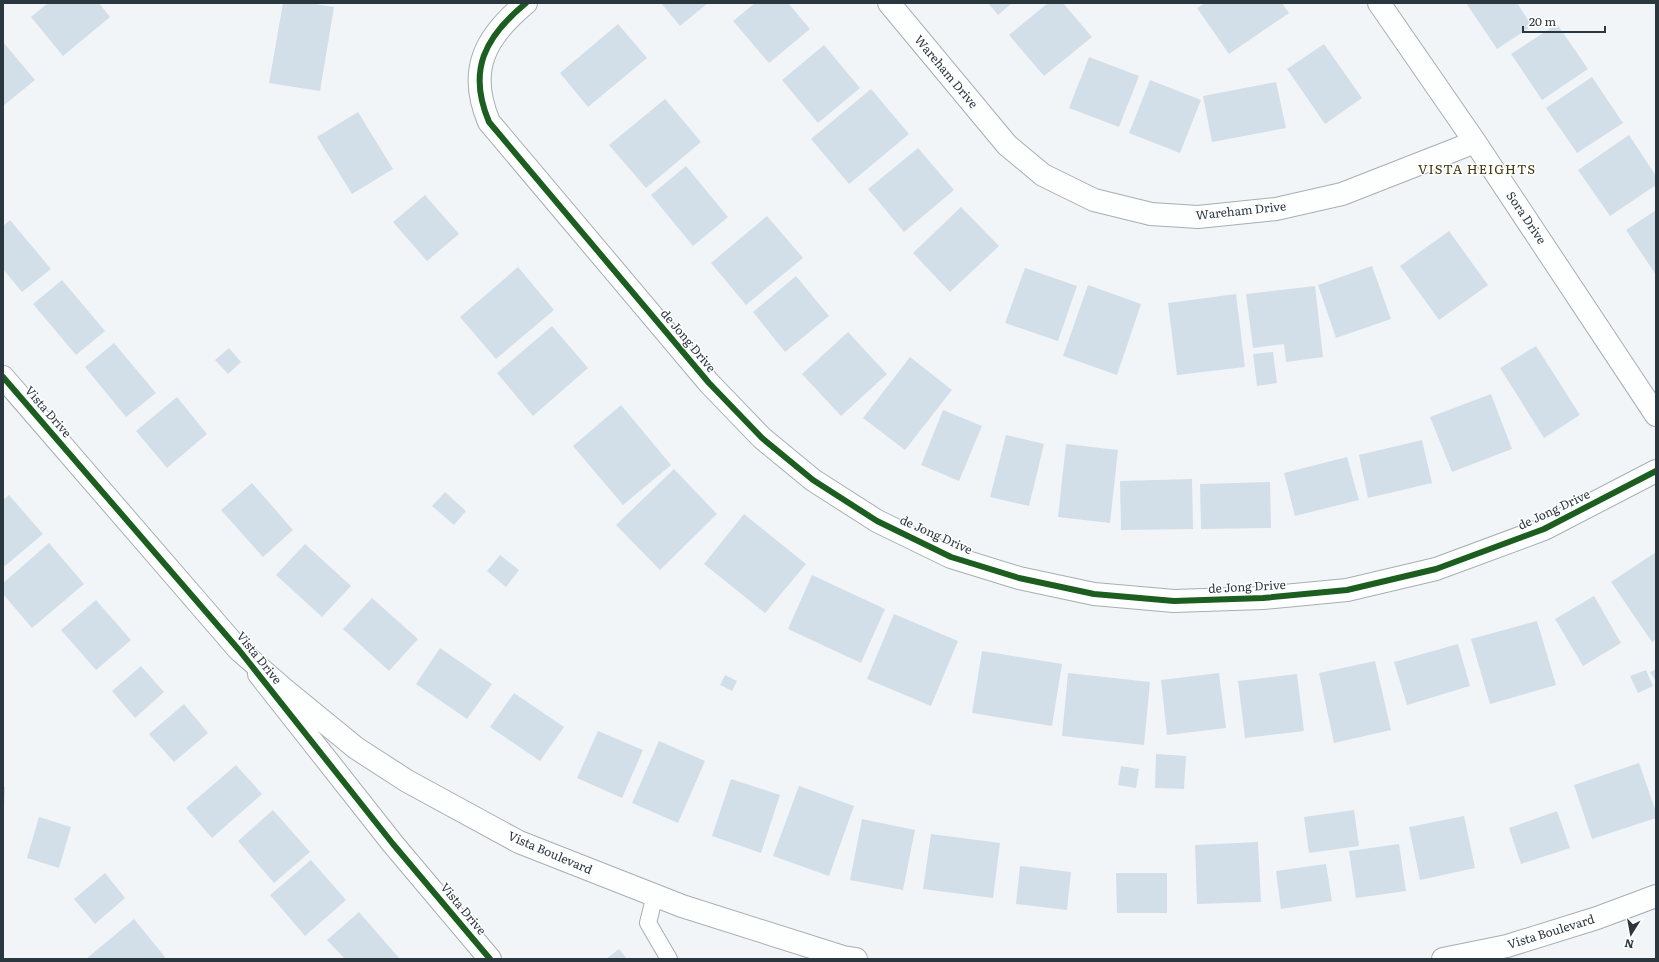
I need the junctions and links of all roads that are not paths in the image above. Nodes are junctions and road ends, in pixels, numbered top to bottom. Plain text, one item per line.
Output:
1 (526, 3) edge
2 (889, 3) edge
3 (1379, 3) edge
4 (1475, 142) junction
5 (3, 377) edge
6 (1656, 415) edge
7 (1656, 471) edge
8 (239, 650) junction
9 (655, 896) junction
10 (1656, 896) edge
11 (490, 959) edge
12 (669, 959) edge
13 (856, 959) edge
14 (1443, 959) edge

1 - 7 street, de Jong Drive
2 - 4 street, Wareham Drive
3 - 4 street, Sora Drive
4 - 6 street, Sora Drive
5 - 8 street, Vista Drive
8 - 9 street, Vista Boulevard
8 - 11 street, Vista Drive
9 - 12 lane
9 - 13 street, Vista Boulevard
10 - 14 street, Vista Boulevard

